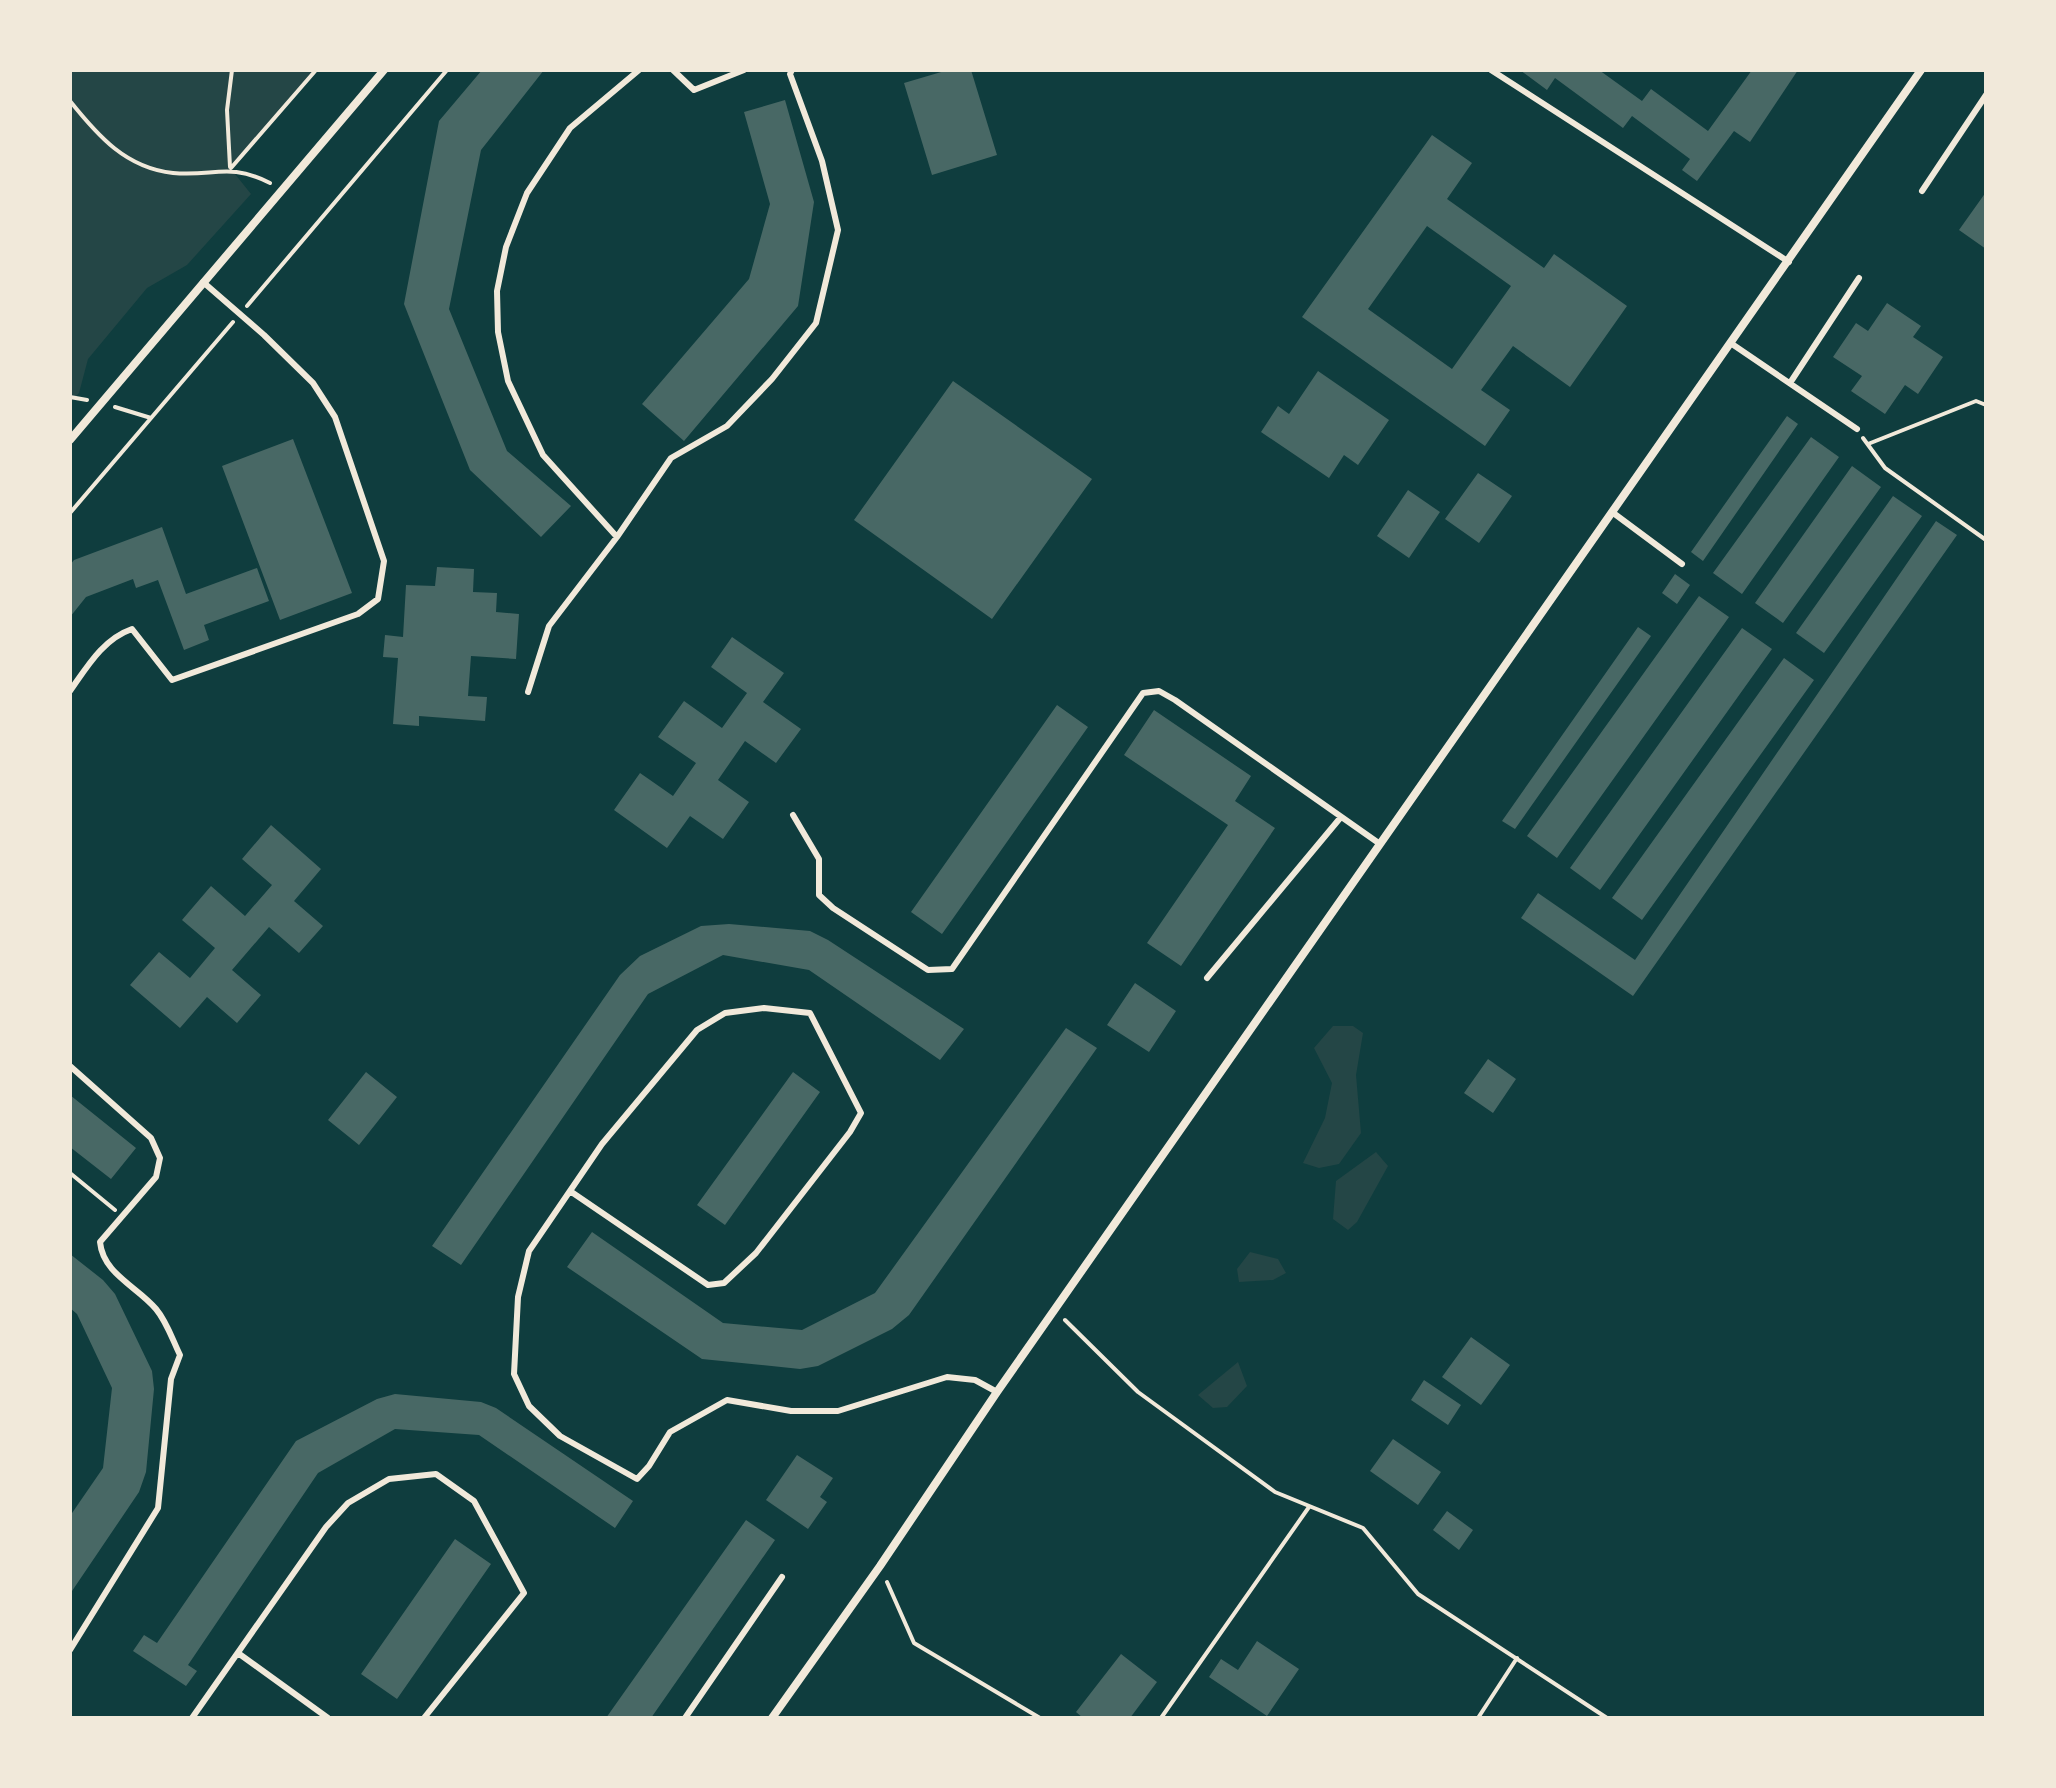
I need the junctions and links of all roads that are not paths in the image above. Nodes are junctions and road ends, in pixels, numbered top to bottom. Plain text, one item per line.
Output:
1 (384, 70) edge
2 (639, 70) edge
3 (673, 70) edge
4 (744, 70) edge
5 (792, 70) edge
6 (1491, 70) edge
7 (1921, 70) edge
8 (1986, 95) edge
9 (1922, 191) dead end
10 (1789, 262) junction
11 (1859, 278) dead end
12 (203, 282) junction
13 (1732, 344) junction
14 (1790, 383) junction
15 (1857, 429) road end
16 (70, 440) edge
17 (1612, 512) junction
18 (617, 537) junction
19 (1682, 564) dead end
20 (70, 691) edge
21 (528, 692) dead end
22 (793, 815) dead end
23 (1341, 817) junction
24 (1380, 844) junction
25 (1207, 978) dead end
26 (70, 1066) edge
27 (570, 1191) junction
28 (997, 1392) junction
29 (782, 1577) dead end
30 (70, 1650) edge
31 (238, 1653) junction
32 (192, 1718) edge
33 (328, 1718) edge
34 (424, 1718) edge
35 (685, 1718) edge
36 (772, 1718) edge

1 - 12 street
2 - 18 lane
3 - 4 lane
5 - 18 lane
6 - 10 lane
7 - 10 street
8 - 9 lane
10 - 13 street
11 - 14 lane
12 - 16 street
12 - 20 lane
13 - 14 lane
13 - 17 street
14 - 15 lane
17 - 19 lane
17 - 24 street
18 - 21 lane
22 - 23 lane
23 - 24 lane
23 - 25 lane
24 - 28 street
26 - 30 lane
27 - 27 lane
27 - 28 lane
28 - 36 street
29 - 35 lane
31 - 32 lane
31 - 33 lane
31 - 34 lane

